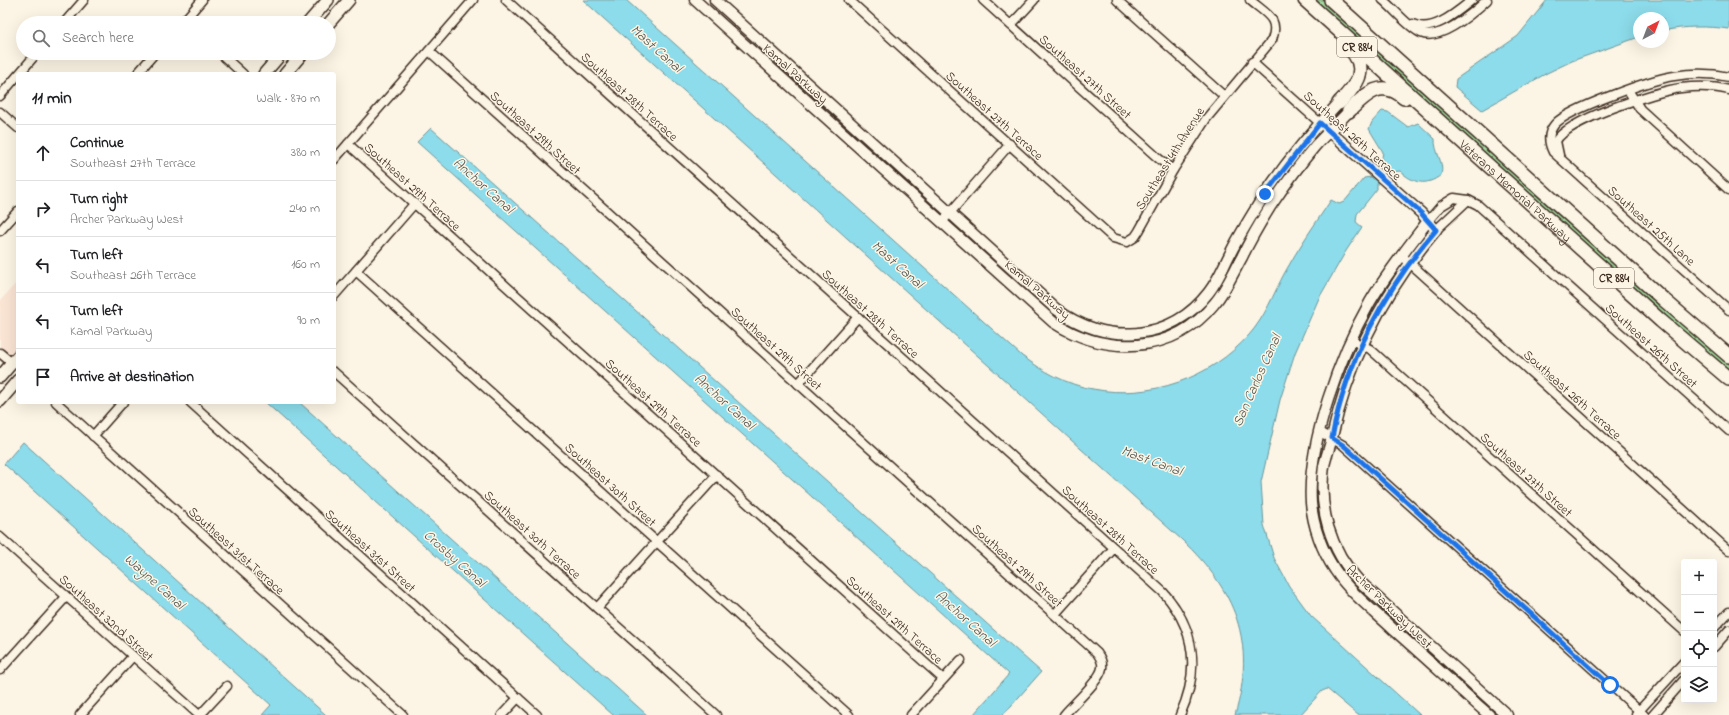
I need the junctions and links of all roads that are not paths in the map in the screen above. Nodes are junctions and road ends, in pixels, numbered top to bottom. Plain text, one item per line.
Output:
1 (84, 0) edge
2 (202, 0) edge
3 (328, 0) edge
4 (349, 0) edge
5 (474, 0) edge
6 (506, 0) edge
7 (695, 0) edge
8 (715, 0) edge
9 (851, 0) edge
10 (983, 0) edge
11 (1034, 0) edge
12 (1117, 0) edge
13 (1250, 0) edge
14 (1295, 0) edge
15 (1305, 0) edge
16 (1331, 0) edge
17 (1383, 0) edge
18 (1472, 0) edge
19 (1487, 0) edge
20 (70, 16) edge
21 (189, 16) edge
22 (314, 16) edge
23 (335, 16) edge
24 (1403, 18) junction
25 (1011, 25) junction
26 (429, 51) junction
27 (32, 60) edge
28 (149, 60) edge
29 (228, 60) edge
30 (276, 60) edge
31 (297, 60) edge
32 (1252, 62) junction
33 (21, 72) edge
34 (139, 72) edge
35 (241, 72) edge
36 (266, 72) edge
37 (287, 72) edge
38 (16, 77) edge
39 (1729, 77) edge
40 (1628, 90) junction
41 (1729, 90) edge
42 (0, 96) edge
43 (1224, 96) junction
44 (1634, 101) junction
45 (1344, 107) junction
46 (0, 112) edge
47 (1320, 123) junction
48 (16, 126) edge
49 (1330, 132) junction
50 (348, 144) junction
51 (1010, 144) junction
52 (336, 157) edge
53 (1560, 158) junction
54 (1173, 170) junction
55 (1729, 190) edge
56 (1468, 200) junction
57 (414, 203) junction
58 (16, 213) edge
59 (949, 213) junction
60 (1428, 221) junction
61 (942, 222) junction
62 (1436, 230) junction
63 (0, 231) edge
64 (1562, 232) junction
65 (1127, 242) joint
66 (1401, 255) junction
67 (1409, 264) junction
68 (356, 271) junction
69 (336, 294) edge
70 (1729, 310) edge
71 (858, 317) junction
72 (1351, 340) junction
73 (1362, 344) junction
74 (0, 353) edge
75 (1729, 356) edge
76 (15, 360) edge
77 (336, 374) edge
78 (0, 377) edge
79 (1729, 379) edge
80 (16, 382) edge
81 (798, 384) junction
82 (0, 401) edge
83 (58, 404) edge
84 (121, 404) edge
85 (192, 404) edge
86 (1729, 431) edge
87 (1320, 432) junction
88 (93, 436) junction
89 (1332, 438) junction
90 (717, 475) junction
91 (0, 537) edge
92 (657, 542) junction
93 (1114, 548) junction
94 (1729, 551) edge
95 (66, 597) junction
96 (597, 608) junction
97 (1729, 612) edge
98 (1055, 614) junction
99 (1717, 625) edge
100 (1729, 630) edge
101 (1683, 631) edge
102 (1717, 643) edge
103 (133, 656) junction
104 (961, 660) dead end
105 (1681, 666) edge
106 (0, 670) edge
107 (943, 679) junction
108 (1681, 683) edge
109 (227, 686) dead end
110 (518, 698) junction
111 (1640, 714) edge
112 (80, 715) edge
113 (200, 715) edge
114 (403, 715) edge
115 (502, 715) edge
116 (537, 715) edge
117 (716, 715) edge
118 (849, 715) edge
119 (911, 715) edge
120 (1064, 715) edge
121 (1180, 715) edge
122 (1489, 715) edge
123 (1507, 715) edge
124 (1652, 715) edge

1 - 20 street
2 - 21 street
3 - 22 main road
4 - 23 main road
5 - 26 street
6 - 71 street, Southeast 28th Terrace
7 - 61 street, Kamal Parkway
8 - 59 street, Kamal Parkway
9 - 51 street, Southeast 27th Terrace
10 - 25 street, Southeast 27th Street
11 - 25 street
12 - 43 street
13 - 32 street, Southeast 4th Avenue
14 - 45 highway
15 - 64 highway, Veterans Memorial Parkway / CR 884
16 - 75 highway, Veterans Memorial Parkway / CR 884
17 - 24 street
18 - 24 street
19 - 24 street
25 - 54 street, Southeast 27th Street
26 - 50 street
26 - 81 street, Southeast 29th Street
27 - 33 street
28 - 34 street
29 - 35 street
30 - 36 main road
31 - 37 main road
32 - 43 street, Southeast 4th Avenue
32 - 47 street, Southeast 26th Terrace
38 - 42 street
39 - 40 street
40 - 44 street
40 - 53 street, Southeast 25th Lane
41 - 44 street
43 - 54 street, Southeast 4th Avenue
44 - 53 street
44 - 55 street
45 - 47 street, Kamal Parkway
45 - 49 street, Kamal Parkway
45 - 64 highway
46 - 48 street
47 - 49 street, Southeast 26th Terrace
47 - 59 street, Kamal Parkway
49 - 60 street, Southeast 26th Terrace
49 - 61 street, Kamal Parkway
50 - 52 street
50 - 57 street, Southeast 29th Terrace
51 - 59 street
51 - 65 street, Southeast 27th Terrace
53 - 70 street, Southeast 25th Lane
54 - 65 street, Southeast 4th Avenue
56 - 60 street, Archer Parkway West
56 - 62 street, Archer Parkway West
56 - 86 street, Southeast 26th Street
57 - 68 street
57 - 90 street, Southeast 29th Terrace
58 - 63 street
59 - 61 street
60 - 62 street, Southeast 26th Terrace
60 - 66 street, Archer Parkway West
62 - 67 street, Archer Parkway West
64 - 79 highway, Veterans Memorial Parkway / CR 884
66 - 67 street, Southeast 26th Terrace
66 - 72 street, Archer Parkway West
67 - 73 street, Archer Parkway West
67 - 94 street, Southeast 26th Terrace
68 - 69 street
68 - 92 street, Southeast 30th Street
71 - 81 street
71 - 93 street, Southeast 28th Terrace
72 - 73 street, Southeast 27th Street
72 - 87 street, Archer Parkway West
73 - 89 street, Archer Parkway West
73 - 101 street, Southeast 27th Street
74 - 76 street
76 - 78 main road
77 - 96 street, Southeast 30th Terrace
80 - 82 main road
81 - 98 street, Southeast 29th Street
83 - 88 street, Southeast 31st Terrace
84 - 88 street
85 - 110 street, Southeast 31st Street
87 - 89 street
87 - 122 street, Archer Parkway West
88 - 114 street, Southeast 31st Terrace
89 - 111 street
89 - 123 street, Archer Parkway West
90 - 92 street
90 - 107 street, Southeast 29th Terrace
91 - 95 street, Southeast 32nd Street
92 - 96 street
92 - 118 street, Southeast 30th Street
93 - 98 street
93 - 121 street, Southeast 28th Terrace
95 - 103 street, Southeast 32nd Street
95 - 106 street
96 - 117 street, Southeast 30th Terrace
97 - 99 street
98 - 120 street, Southeast 29th Street
100 - 102 street
103 - 112 street
103 - 113 street, Southeast 32nd Street
104 - 107 street
105 - 111 street
107 - 119 street
108 - 124 street
109 - 113 street
110 - 115 street
110 - 116 street, Southeast 31st Street

